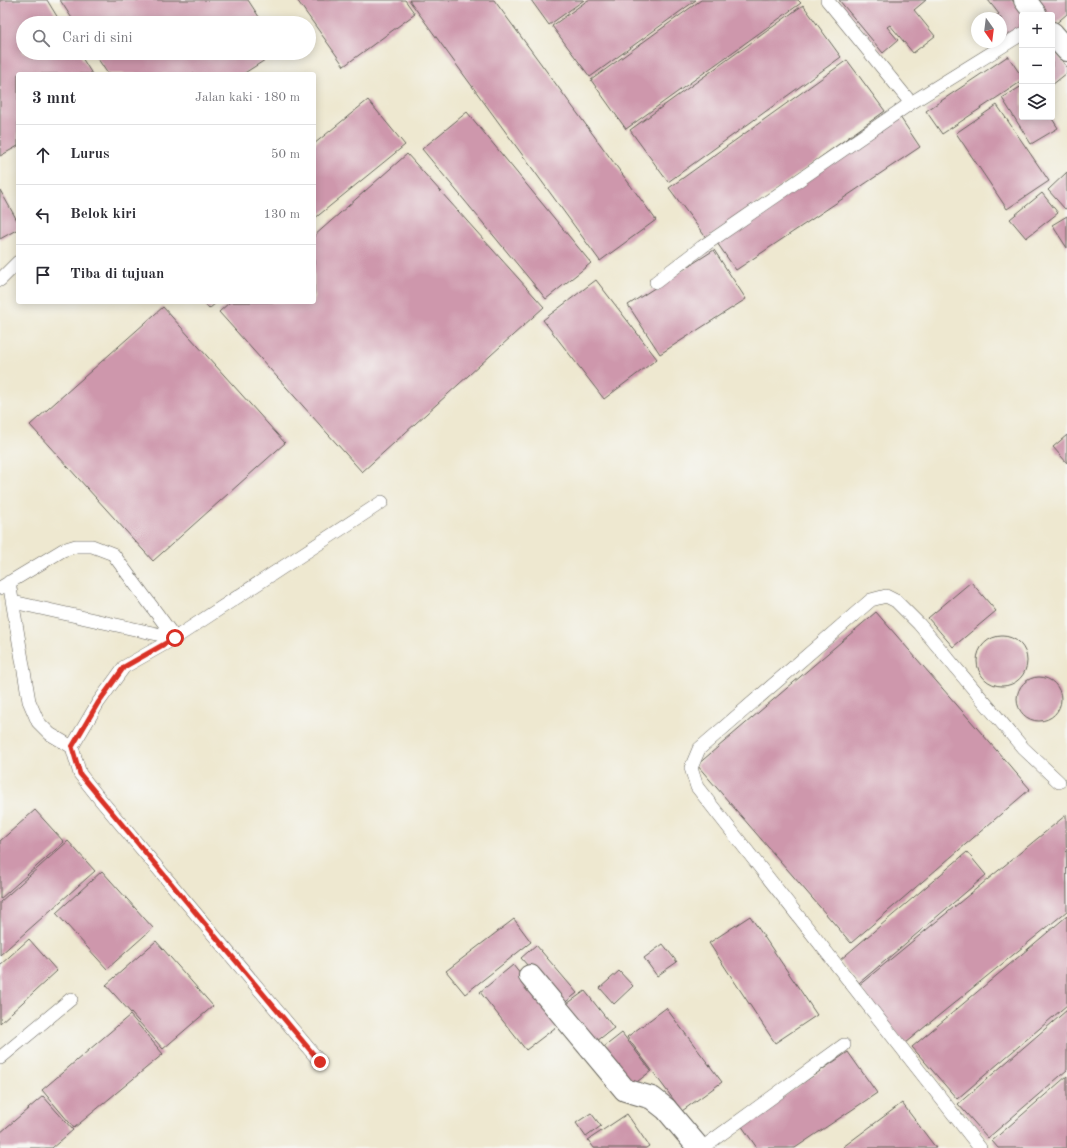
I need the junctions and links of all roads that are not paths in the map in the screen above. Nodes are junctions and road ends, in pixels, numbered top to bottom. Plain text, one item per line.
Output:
1 (826, 0) edge
2 (1025, 0) edge
3 (1034, 12) edge
4 (1019, 36) edge
5 (1055, 36) edge
6 (1067, 50) edge
7 (911, 103) junction
8 (16, 264) edge
9 (0, 280) edge
10 (656, 282) dead end
11 (382, 502) dead end
12 (5, 585) edge
13 (13, 602) junction
14 (175, 638) junction
15 (72, 747) junction
16 (1059, 782) dead end
17 (530, 976) dead end
18 (72, 999) dead end
19 (844, 1045) dead end
20 (0, 1058) edge
21 (320, 1062) dead end
22 (699, 1148) edge
23 (702, 1148) edge
24 (980, 1148) edge

1 - 7 lane
2 - 3 street
4 - 7 lane
5 - 6 street
7 - 10 lane
8 - 9 lane
11 - 14 lane
12 - 13 lane
12 - 14 lane
13 - 14 lane
13 - 15 lane
14 - 15 lane
15 - 21 lane
16 - 24 lane
17 - 22 street
18 - 20 lane
19 - 23 lane

